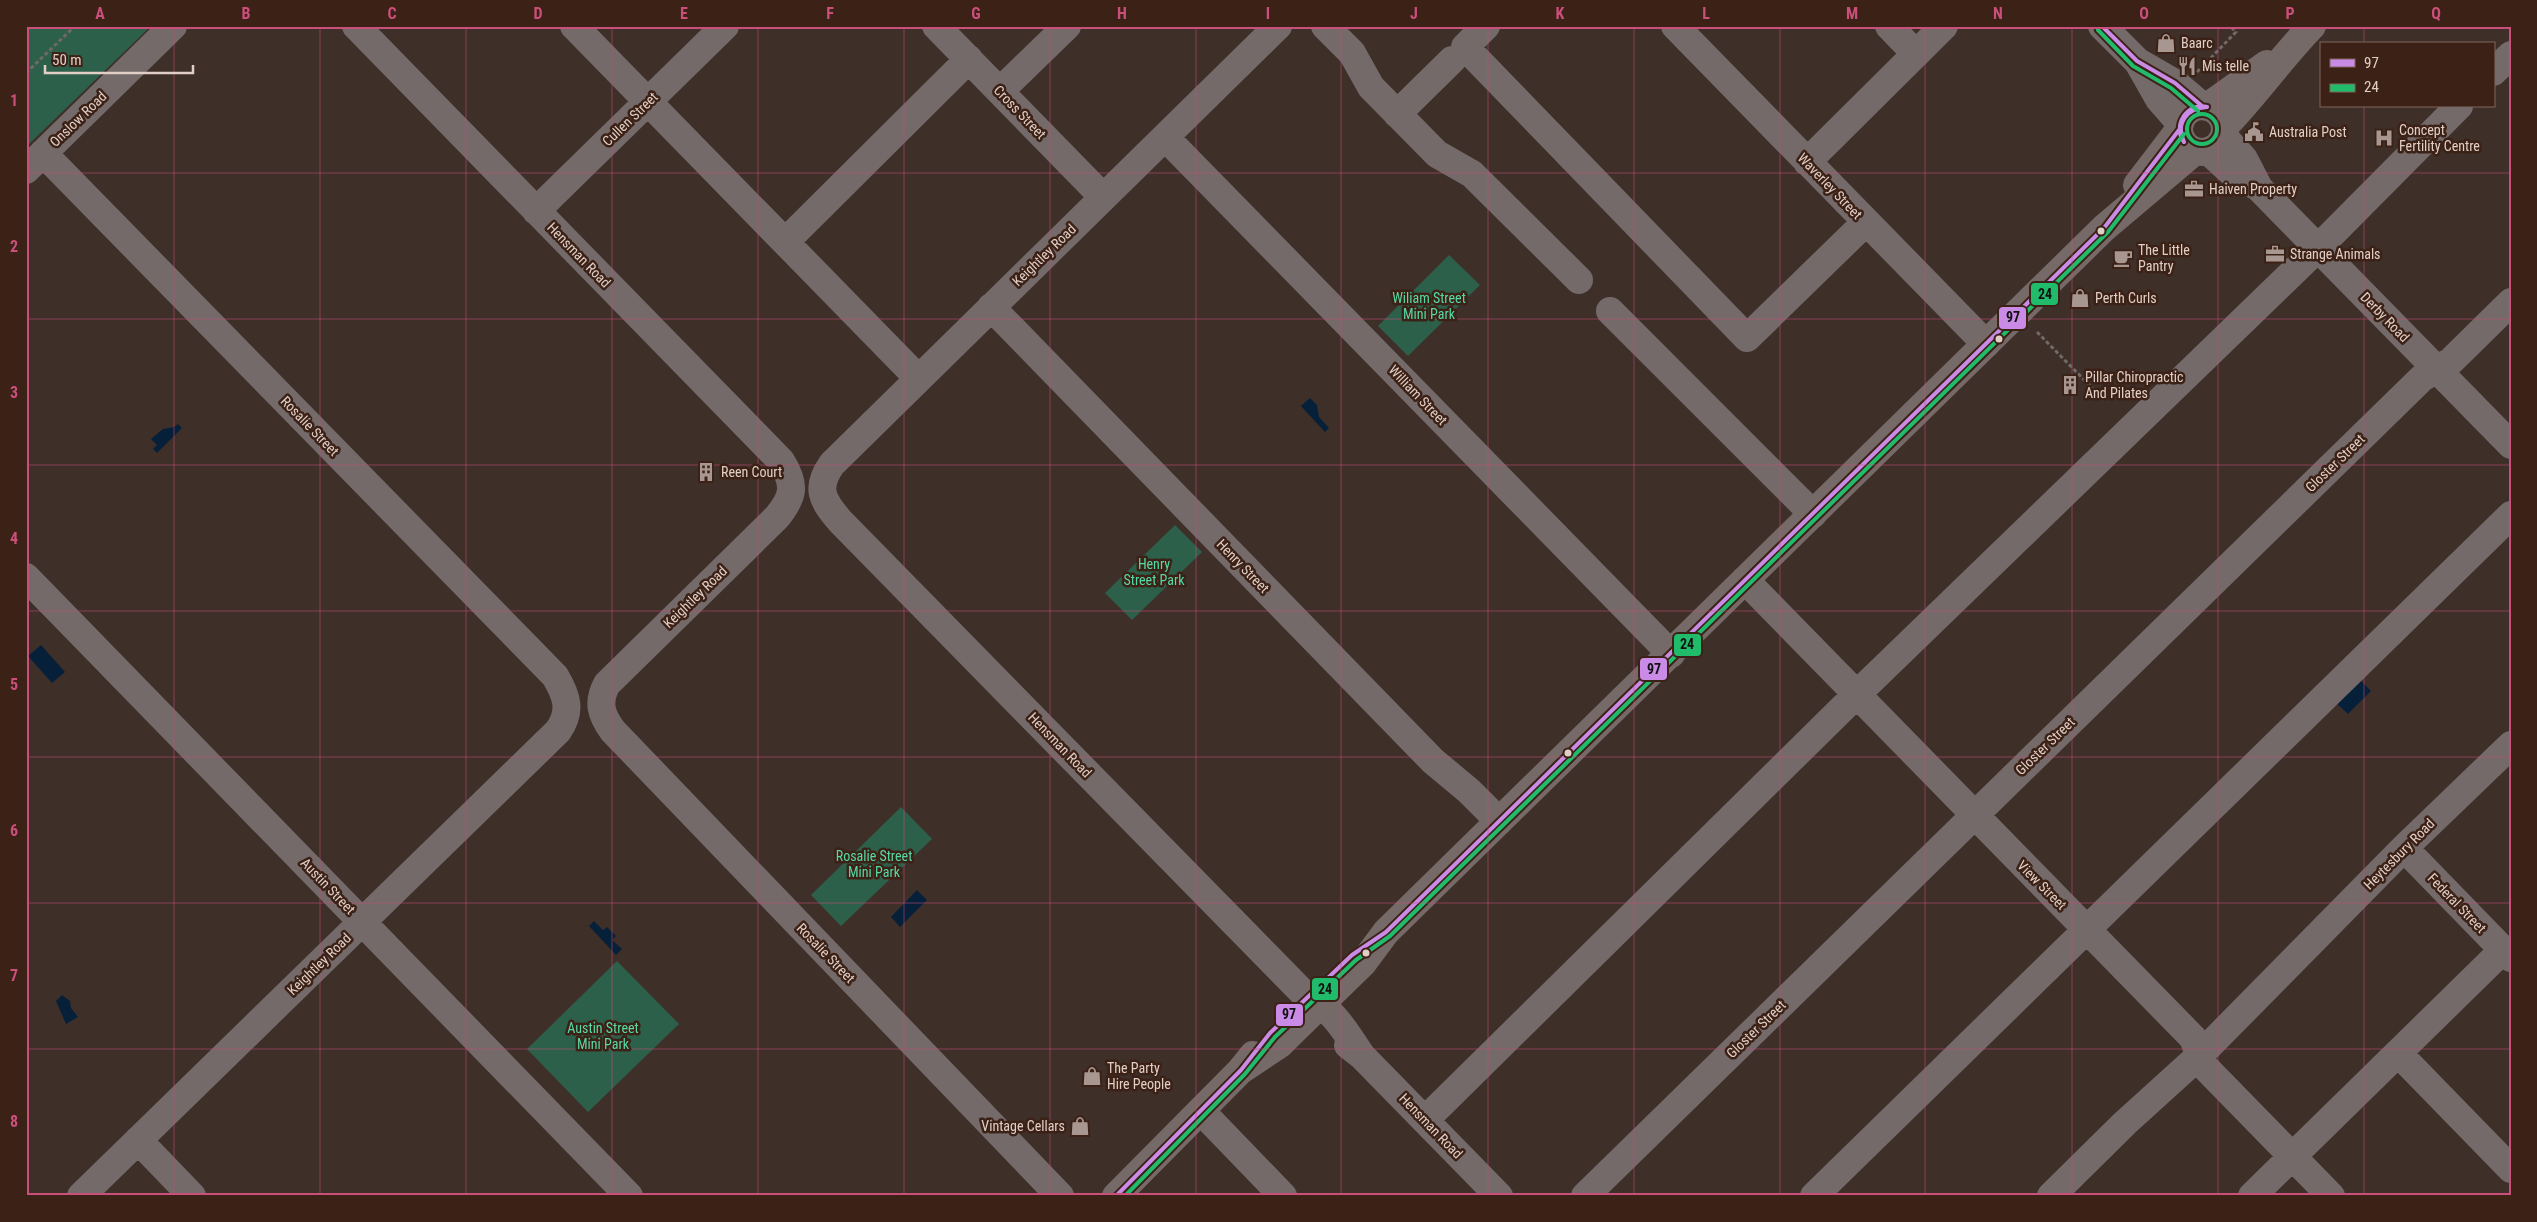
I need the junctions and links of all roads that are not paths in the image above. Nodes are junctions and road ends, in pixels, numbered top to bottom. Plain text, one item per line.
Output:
1 (173, 26) edge
2 (356, 26) edge
3 (574, 26) edge
4 (725, 26) edge
5 (936, 26) edge
6 (1067, 26) edge
7 (1278, 26) edge
8 (1326, 26) edge
9 (1486, 26) edge
10 (1675, 26) edge
11 (1889, 26) edge
12 (1944, 26) edge
13 (2312, 26) edge
14 (2106, 28) edge
15 (1916, 54) junction
16 (2511, 55) edge
17 (969, 59) junction
18 (1452, 60) dead end
19 (2494, 71) edge
20 (1000, 92) junction
21 (648, 102) junction
22 (2457, 108) edge
23 (1397, 114) junction
24 (2202, 129) junction
25 (1165, 137) junction
26 (35, 161) edge
27 (1807, 162) junction
28 (1104, 197) junction
29 (536, 211) junction
30 (1866, 222) junction
31 (785, 242) junction
32 (2318, 248) junction
33 (1579, 280) dead end
34 (2511, 302) edge
35 (991, 307) junction
36 (1610, 312) dead end
37 (1986, 344) junction
38 (2437, 370) junction
39 (918, 378) junction
40 (2511, 446) edge
41 (791, 489) joint
42 (821, 489) joint
43 (1813, 514) junction
44 (2511, 514) edge
45 (26, 577) edge
46 (1745, 580) junction
47 (1671, 654) junction
48 (1856, 696) junction
49 (568, 705) joint
50 (601, 705) joint
51 (2511, 745) edge
52 (1974, 815) junction
53 (1499, 821) junction
54 (2404, 848) junction
55 (362, 922) junction
56 (2086, 930) junction
57 (2507, 954) edge
58 (1313, 1005) junction
59 (2198, 1051) junction
60 (2398, 1053) junction
61 (1201, 1111) junction
62 (1425, 1120) junction
63 (138, 1140) junction
64 (2292, 1156) junction
65 (2511, 1169) edge
66 (81, 1196) edge
67 (192, 1196) edge
68 (629, 1196) edge
69 (1060, 1196) edge
70 (1116, 1196) edge
71 (1283, 1196) edge
72 (1499, 1196) edge
73 (1585, 1196) edge
74 (1814, 1196) edge
75 (2052, 1196) edge
76 (2252, 1196) edge
77 (2331, 1196) edge

1 - 26 street, Onslow Road
2 - 29 street, Hensman Road
3 - 21 street
4 - 21 street, Cullen Street
5 - 17 street, Cross Street
6 - 20 street
7 - 25 street, Keightley Road
8 - 23 street
9 - 30 street
10 - 27 street, Waverley Street
11 - 15 street
12 - 15 street
13 - 24 main road
14 - 24 street, Derby Road
15 - 27 street
16 - 19 street
17 - 20 street, Cross Street
17 - 31 street
18 - 23 street
20 - 28 street, Cross Street
21 - 29 street, Cullen Street
21 - 31 street
22 - 32 street
23 - 33 street
24 - 32 street, Derby Road
24 - 37 main road
25 - 28 street, Keightley Road
25 - 47 street, William Street
26 - 49 street, Rosalie Street
27 - 30 street, Waverley Street
28 - 35 street, Keightley Road
29 - 41 street, Hensman Road
30 - 37 street, Waverley Street
31 - 39 street
32 - 38 street, Derby Road
32 - 48 street
34 - 38 street, Gloster Street
35 - 39 street, Keightley Road
35 - 53 street, Henry Street
36 - 43 street
37 - 43 main road
38 - 40 street, Derby Road
38 - 52 street, Gloster Street
39 - 42 street, Keightley Road
41 - 50 street, Keightley Road
42 - 58 street, Hensman Road
43 - 46 main road
44 - 56 street
45 - 55 street, Austin Street
46 - 47 main road
46 - 48 street, View Street
47 - 53 main road
48 - 52 street, View Street
48 - 62 street
49 - 55 street, Keightley Road
50 - 69 street, Rosalie Street
51 - 54 street, Heytesbury Road
52 - 56 street, View Street
52 - 73 street, Gloster Street
53 - 58 main road
54 - 57 street, Federal Street
54 - 59 street, Heytesbury Road
55 - 63 street, Keightley Road
55 - 68 street, Austin Street
56 - 59 street, View Street
56 - 74 street
57 - 60 street
58 - 61 main road
58 - 62 street, Hensman Road
59 - 64 street, View Street
59 - 75 street, Heytesbury Road
60 - 64 street
60 - 65 street
61 - 70 main road
61 - 71 street
62 - 72 street, Hensman Road
63 - 66 street, Keightley Road
63 - 67 street
64 - 76 street
64 - 77 street, View Street

